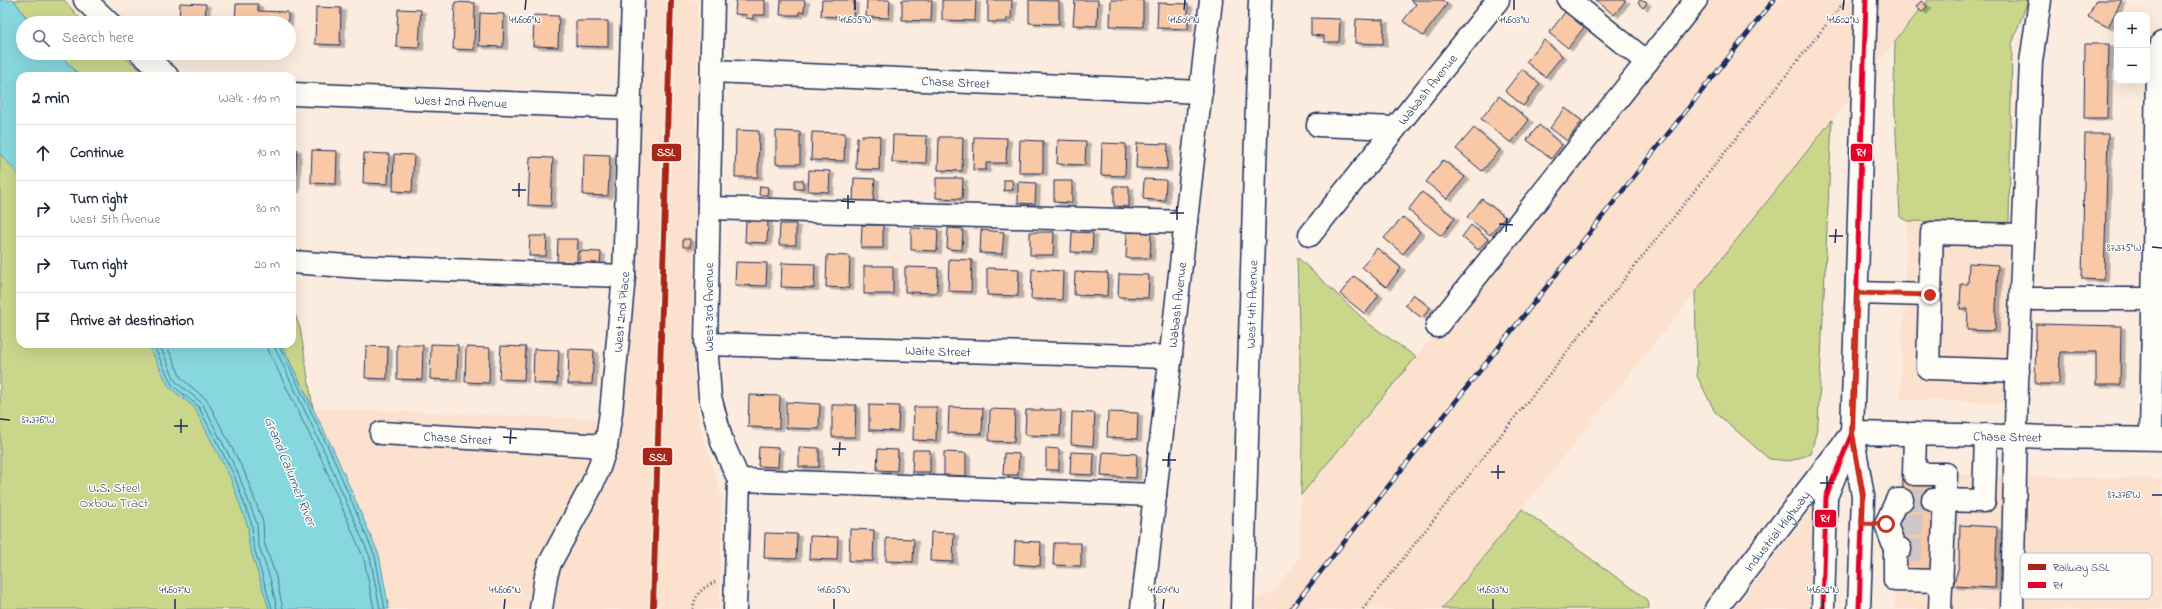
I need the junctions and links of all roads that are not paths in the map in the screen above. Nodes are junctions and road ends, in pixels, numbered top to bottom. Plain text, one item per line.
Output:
1 (85, 0) edge
2 (633, 0) edge
3 (713, 0) edge
4 (1211, 0) edge
5 (1260, 0) edge
6 (1498, 0) edge
7 (1570, 0) edge
8 (1696, 0) edge
9 (1866, 0) edge
10 (2040, 0) edge
11 (102, 16) edge
12 (2162, 43) edge
13 (149, 60) edge
14 (1647, 62) junction
15 (712, 71) junction
16 (162, 72) edge
17 (1201, 92) junction
18 (296, 94) edge
19 (630, 108) junction
20 (1318, 125) dead end
21 (1395, 128) junction
22 (2159, 169) edge
23 (709, 208) junction
24 (1186, 222) junction
25 (1310, 235) dead end
26 (2024, 235) junction
27 (296, 262) edge
28 (624, 276) junction
29 (1857, 293) junction
30 (1930, 295) junction
31 (2021, 299) junction
32 (2158, 299) edge
33 (1437, 326) dead end
34 (706, 344) junction
35 (1171, 357) junction
36 (2018, 371) junction
37 (381, 433) dead end
38 (1852, 433) junction
39 (1915, 434) junction
40 (1986, 435) junction
41 (2017, 436) junction
42 (2156, 438) edge
43 (606, 446) junction
44 (1914, 474) junction
45 (739, 480) junction
46 (1155, 495) junction
47 (1939, 500) junction
48 (1862, 523) junction
49 (1894, 524) junction
50 (1942, 582) junction
51 (1242, 608) edge
52 (540, 609) edge
53 (735, 609) edge
54 (1142, 609) edge
55 (1716, 609) edge
56 (1823, 609) edge
57 (1860, 609) edge
58 (1940, 609) edge
59 (2012, 609) edge

1 - 11 street
2 - 19 street, West 2nd Place
3 - 15 street, West 3rd Avenue
4 - 17 street, Wabash Avenue
5 - 51 street, West 4th Avenue
6 - 21 street, Wabash Avenue
7 - 14 street
8 - 14 street
9 - 29 street
10 - 26 street
12 - 22 street
13 - 16 street
14 - 33 street
15 - 17 street, Chase Street
15 - 23 street, West 3rd Avenue
17 - 24 street, Wabash Avenue
18 - 19 street, West 2nd Avenue
19 - 28 street, West 2nd Place
20 - 21 street
21 - 25 street, Wabash Avenue
22 - 32 street
23 - 24 street
23 - 34 street, West 3rd Avenue
24 - 35 street, Wabash Avenue
26 - 30 street
26 - 31 street
27 - 28 street
28 - 43 street, West 2nd Place
29 - 30 street
29 - 38 street
30 - 36 street
31 - 32 street
31 - 36 street
32 - 42 street
34 - 35 street, Waite Street
34 - 45 street, West 3rd Avenue
35 - 46 street, Wabash Avenue
36 - 41 street
37 - 43 street, Chase Street
38 - 39 street, Chase Street
38 - 48 street
38 - 55 street, Industrial Highway
38 - 56 street
39 - 40 street, Chase Street
39 - 44 street
40 - 41 street, Chase Street
40 - 47 street
41 - 42 street, Chase Street
41 - 59 street
43 - 52 street, West 2nd Place
44 - 47 street
44 - 49 street
45 - 46 street
45 - 53 street, West 3rd Avenue
46 - 54 street, Wabash Avenue
47 - 50 street
48 - 49 street
48 - 57 street
49 - 50 street
50 - 58 street

